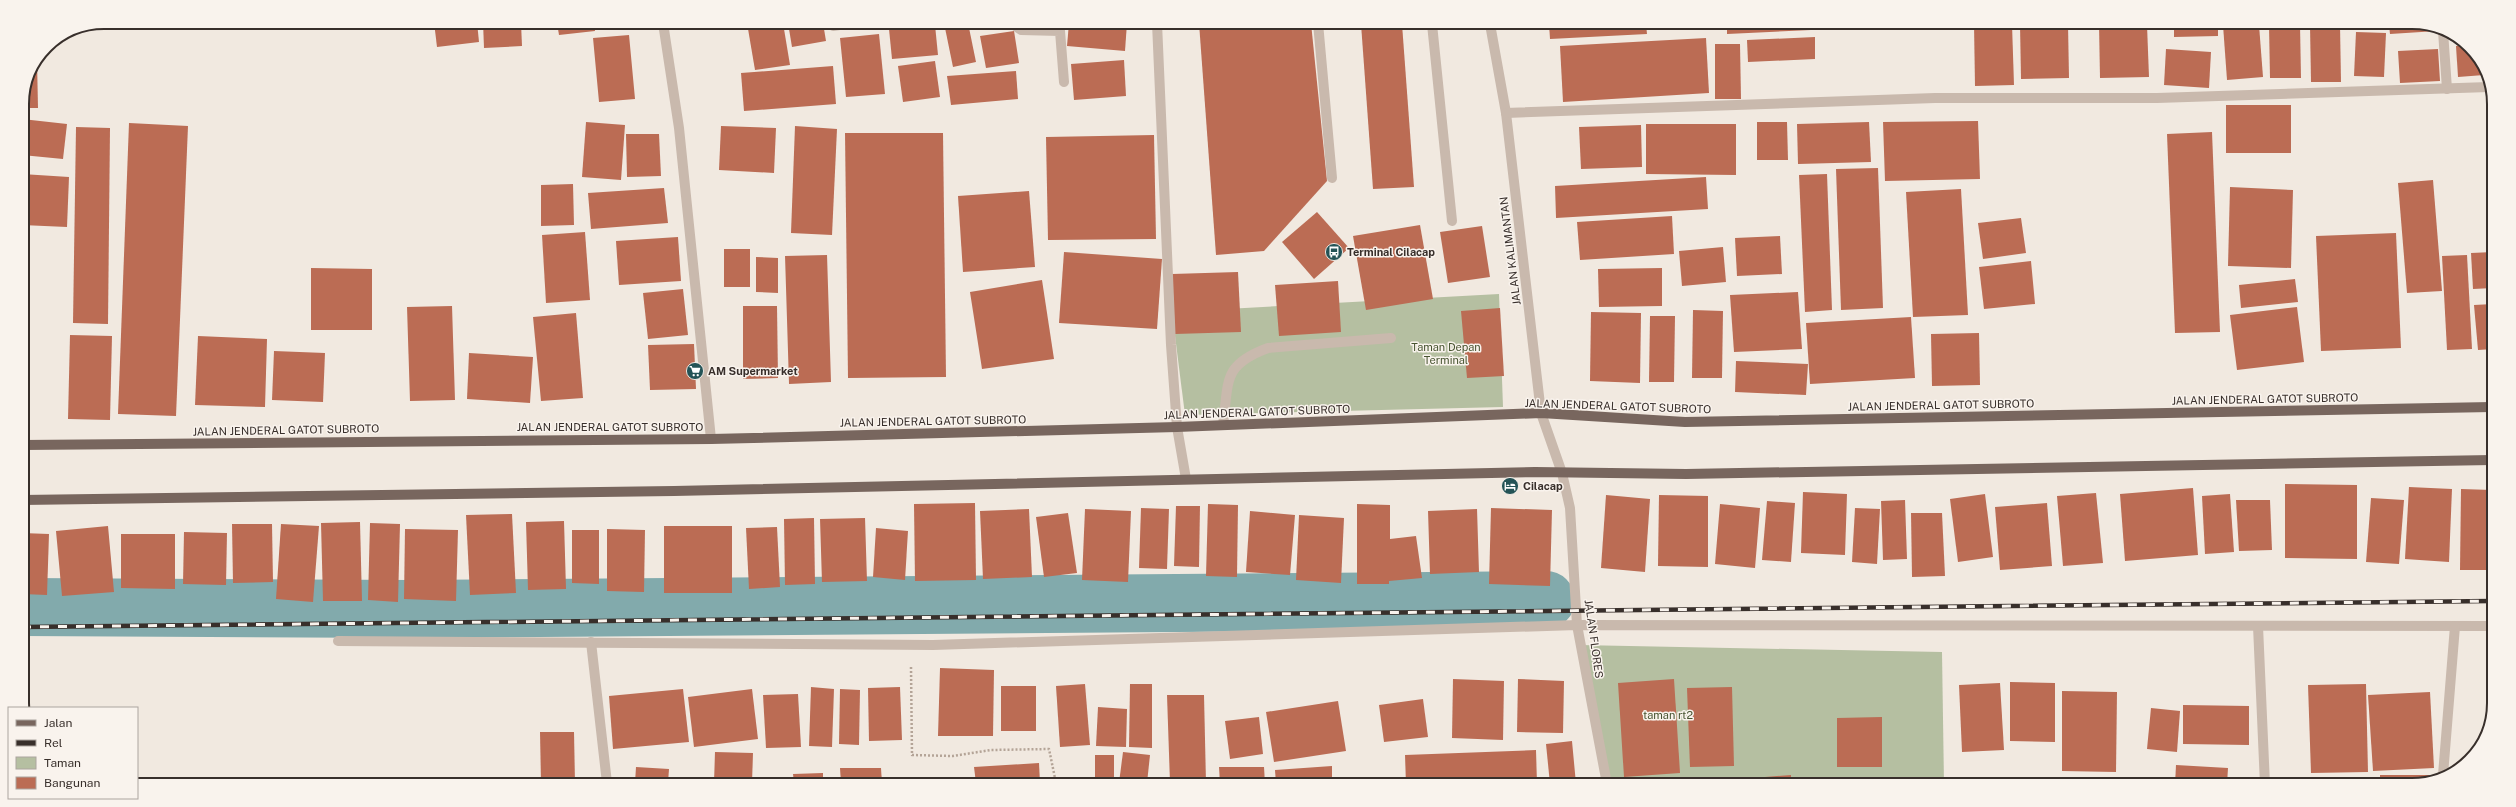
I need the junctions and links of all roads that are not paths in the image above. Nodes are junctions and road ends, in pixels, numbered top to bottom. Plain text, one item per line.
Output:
1 (664, 29) edge
2 (1021, 29) edge
3 (1035, 29) edge
4 (1060, 29) edge
5 (1157, 29) edge
6 (1318, 29) edge
7 (1433, 29) edge
8 (1491, 29) edge
9 (2443, 36) edge
10 (1064, 82) dead end
11 (2484, 87) edge
12 (2447, 89) junction
13 (1506, 113) junction
14 (1332, 178) dead end
15 (1452, 221) dead end
16 (1391, 338) dead end
17 (2487, 407) edge
18 (1541, 413) junction
19 (1223, 425) junction
20 (1177, 427) junction
21 (711, 439) junction
22 (29, 445) edge
23 (2487, 460) edge
24 (1562, 474) junction
25 (1186, 480) junction
26 (29, 500) edge
27 (1577, 625) junction
28 (2258, 626) junction
29 (2455, 626) junction
30 (2487, 626) edge
31 (338, 641) dead end
32 (591, 642) junction
33 (2443, 771) edge
34 (606, 778) edge
35 (1606, 778) edge
36 (2265, 778) edge

1 - 21 street
2 - 3 street
4 - 10 street
5 - 20 street
6 - 14 street
7 - 15 street
8 - 13 street, JALAN KALIMANTAN
9 - 12 street
11 - 12 street
12 - 13 street
13 - 18 street, JALAN KALIMANTAN
16 - 19 street
17 - 18 main road, JALAN JENDERAL GATOT SUBROTO
18 - 19 main road, JALAN JENDERAL GATOT SUBROTO
18 - 24 street, JALAN KALIMANTAN
19 - 20 main road, JALAN JENDERAL GATOT SUBROTO
20 - 21 main road, JALAN JENDERAL GATOT SUBROTO
20 - 25 street
21 - 22 main road, JALAN JENDERAL GATOT SUBROTO
23 - 24 main road
24 - 25 main road
24 - 27 street, JALAN FLORES
25 - 26 main road
27 - 28 street
27 - 32 street
27 - 35 street, JALAN FLORES
28 - 29 street
28 - 36 street
29 - 30 street
29 - 33 street
31 - 32 street
32 - 34 street

